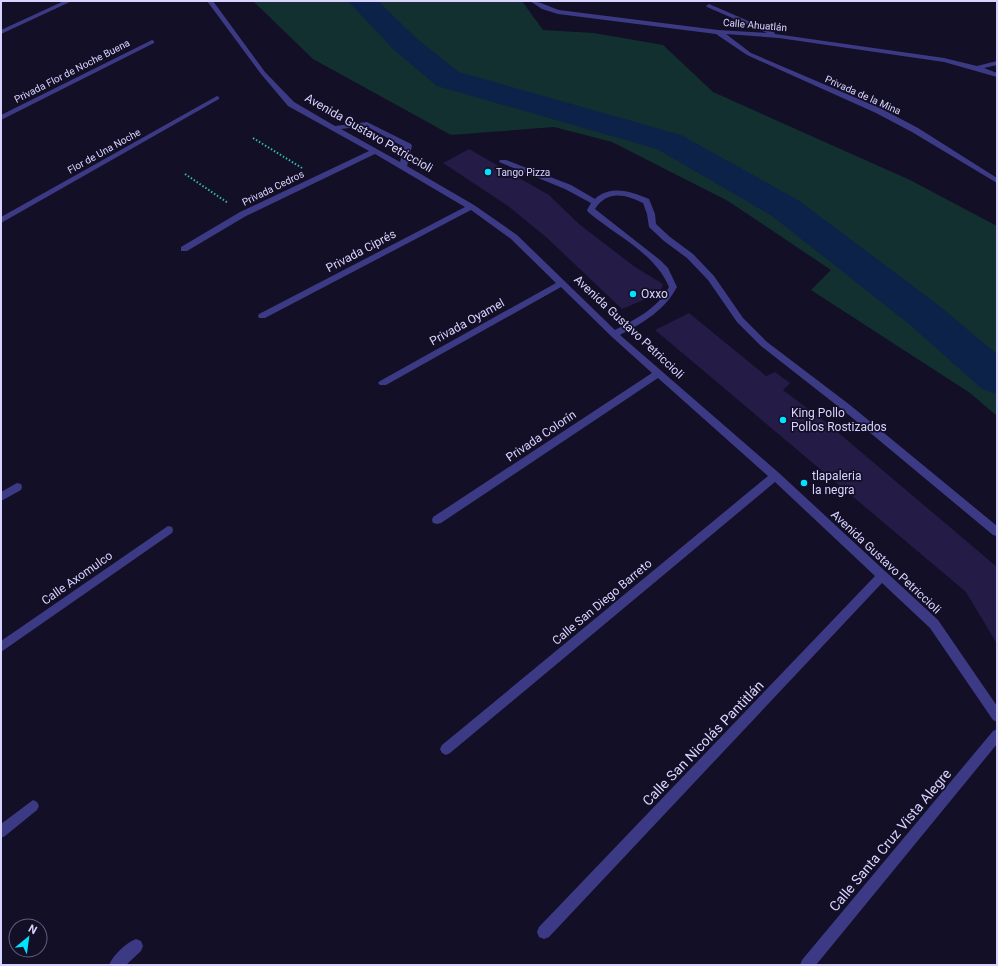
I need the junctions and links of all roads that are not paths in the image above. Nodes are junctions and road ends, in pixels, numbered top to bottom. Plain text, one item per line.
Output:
1 (210, 1) edge
2 (533, 1) edge
3 (66, 2) edge
4 (709, 6) dead end
5 (1, 32) edge
6 (718, 32) junction
7 (779, 36) junction
8 (152, 42) dead end
9 (997, 63) edge
10 (977, 68) junction
11 (997, 75) edge
12 (217, 98) dead end
13 (1, 118) edge
14 (335, 128) junction
15 (375, 151) junction
16 (503, 162) dead end
17 (403, 167) junction
18 (997, 181) edge
19 (595, 202) junction
20 (471, 207) junction
21 (1, 220) edge
22 (184, 249) dead end
23 (562, 283) junction
24 (262, 316) dead end
25 (614, 334) junction
26 (658, 373) junction
27 (384, 383) dead end
28 (776, 476) junction
29 (17, 487) dead end
30 (1, 497) edge
31 (437, 520) dead end
32 (168, 530) dead end
33 (997, 532) edge
34 (882, 576) junction
35 (1, 647) edge
36 (997, 716) edge
37 (997, 735) edge
38 (446, 749) dead end
39 (33, 806) dead end
40 (1, 832) edge
41 (544, 932) dead end
42 (136, 946) dead end
43 (116, 965) edge
44 (807, 965) edge

1 - 14 street, Avenida Gustavo Petriccioli
2 - 6 street, Calle Ahuatlán
3 - 5 street
4 - 7 street
6 - 7 street, Calle Ahuatlán
6 - 18 street, Privada de la Mina
7 - 10 street, Calle Ahuatlán
8 - 13 street, Privada Flor de Noche Buena
9 - 10 street, Calle Ahuatlán
10 - 11 street, Calle Ahuatlán
12 - 21 street, Flor de Una Noche
14 - 15 street, Avenida Gustavo Petriccioli
14 - 17 street
15 - 17 street, Avenida Gustavo Petriccioli
15 - 22 street, Privada Cedros
16 - 19 street
17 - 20 street, Avenida Gustavo Petriccioli
19 - 25 street
19 - 33 street
20 - 23 street, Avenida Gustavo Petriccioli
20 - 24 street, Privada Ciprés
23 - 25 street, Avenida Gustavo Petriccioli
23 - 27 street, Privada Oyamel
25 - 26 street, Avenida Gustavo Petriccioli
26 - 28 street, Avenida Gustavo Petriccioli
26 - 31 street, Privada Colorín
28 - 34 street, Avenida Gustavo Petriccioli
28 - 38 street, Calle San Diego Barreto
29 - 30 street
32 - 35 street, Calle Axomulco
34 - 36 street, Avenida Gustavo Petriccioli
34 - 41 street, Calle San Nicolás Pantitlán
37 - 44 street, Calle Santa Cruz Vista Alegre
39 - 40 street
42 - 43 street

